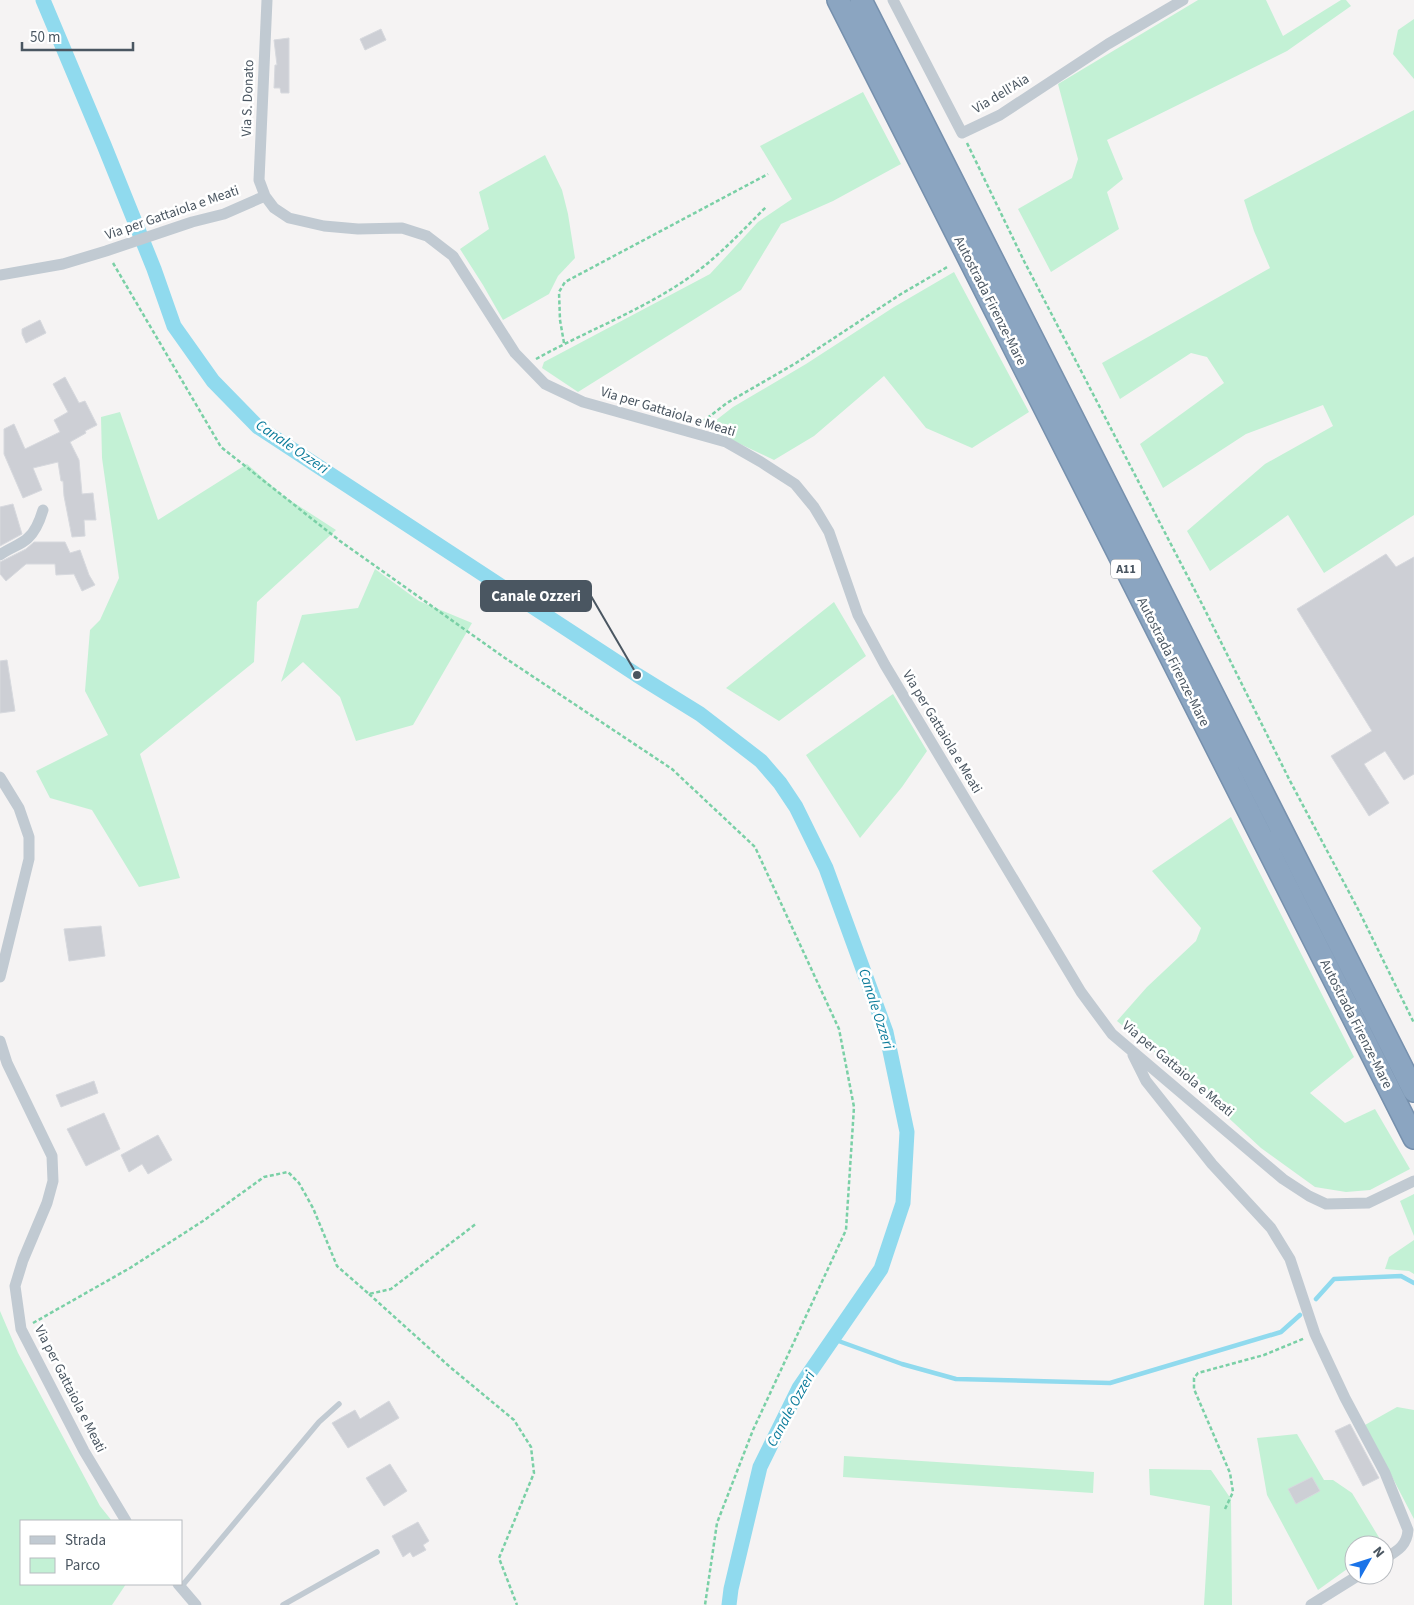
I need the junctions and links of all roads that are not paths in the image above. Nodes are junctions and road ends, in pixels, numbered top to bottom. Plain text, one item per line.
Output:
1 (267, 0) edge
2 (838, 0) edge
3 (861, 0) edge
4 (893, 0) edge
5 (1182, 0) edge
6 (265, 196) junction
7 (0, 275) edge
8 (43, 510) dead end
9 (0, 555) edge
10 (0, 777) edge
11 (0, 977) edge
12 (0, 1041) edge
13 (1130, 1049) junction
14 (1414, 1091) edge
15 (1414, 1138) edge
16 (1414, 1181) edge
17 (340, 1404) dead end
18 (125, 1520) edge
19 (377, 1552) dead end
20 (1394, 1552) edge
21 (182, 1582) edge
22 (1344, 1584) edge
23 (179, 1586) edge
24 (196, 1605) edge
25 (283, 1605) edge
26 (1311, 1605) edge

1 - 6 street, Via S. Donato
2 - 15 highway, Autostrada Firenze-Mare / A11
3 - 14 highway, Autostrada Firenze-Mare / A11
4 - 5 street, Via dell'Aia
6 - 7 street, Via per Gattaiola e Meati
6 - 13 street, Via per Gattaiola e Meati
8 - 9 street
10 - 11 street
12 - 18 street, Via per Gattaiola e Meati
13 - 16 street, Via per Gattaiola e Meati
13 - 20 street
17 - 21 lane
19 - 25 lane
22 - 26 street
23 - 24 street

